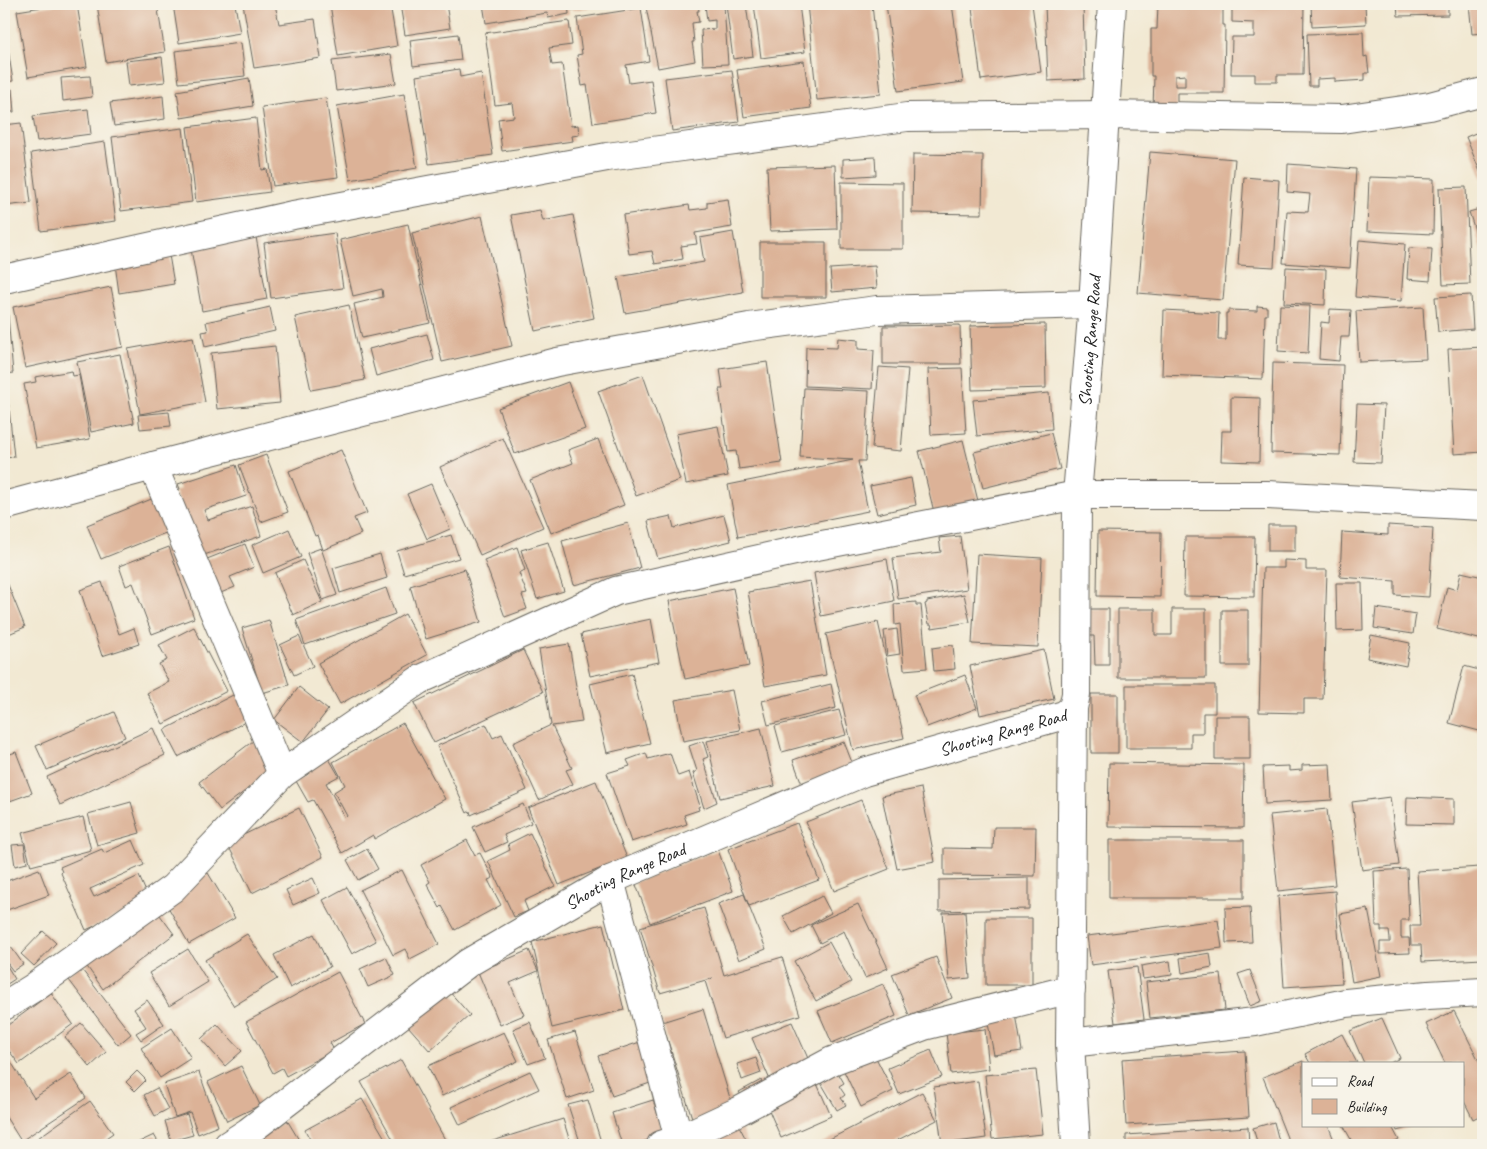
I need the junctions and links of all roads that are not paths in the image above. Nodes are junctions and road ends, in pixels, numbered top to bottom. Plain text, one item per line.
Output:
1 (1112, 4) edge
2 (1483, 92) edge
3 (1106, 115) junction
4 (4, 280) edge
5 (1093, 304) junction
6 (153, 466) junction
7 (1077, 495) junction
8 (4, 506) edge
9 (1483, 506) edge
10 (1073, 708) junction
11 (282, 774) junction
12 (610, 880) junction
13 (1071, 989) junction
14 (1483, 992) edge
15 (4, 1006) edge
16 (1070, 1044) junction
17 (670, 1142) edge
18 (228, 1145) edge
19 (1076, 1145) edge

1 - 3 street, Shooting Range Road
2 - 3 street
3 - 4 street
3 - 5 street, Shooting Range Road
5 - 6 street
5 - 7 street, Shooting Range Road
6 - 8 street
6 - 11 street
7 - 9 street
7 - 10 street, Shooting Range Road
7 - 11 street
10 - 12 street, Shooting Range Road
10 - 13 street, Shooting Range Road
11 - 15 street
12 - 17 street
12 - 18 street, Shooting Range Road
13 - 16 street, Shooting Range Road
13 - 17 street
14 - 16 street
16 - 19 street, Shooting Range Road

